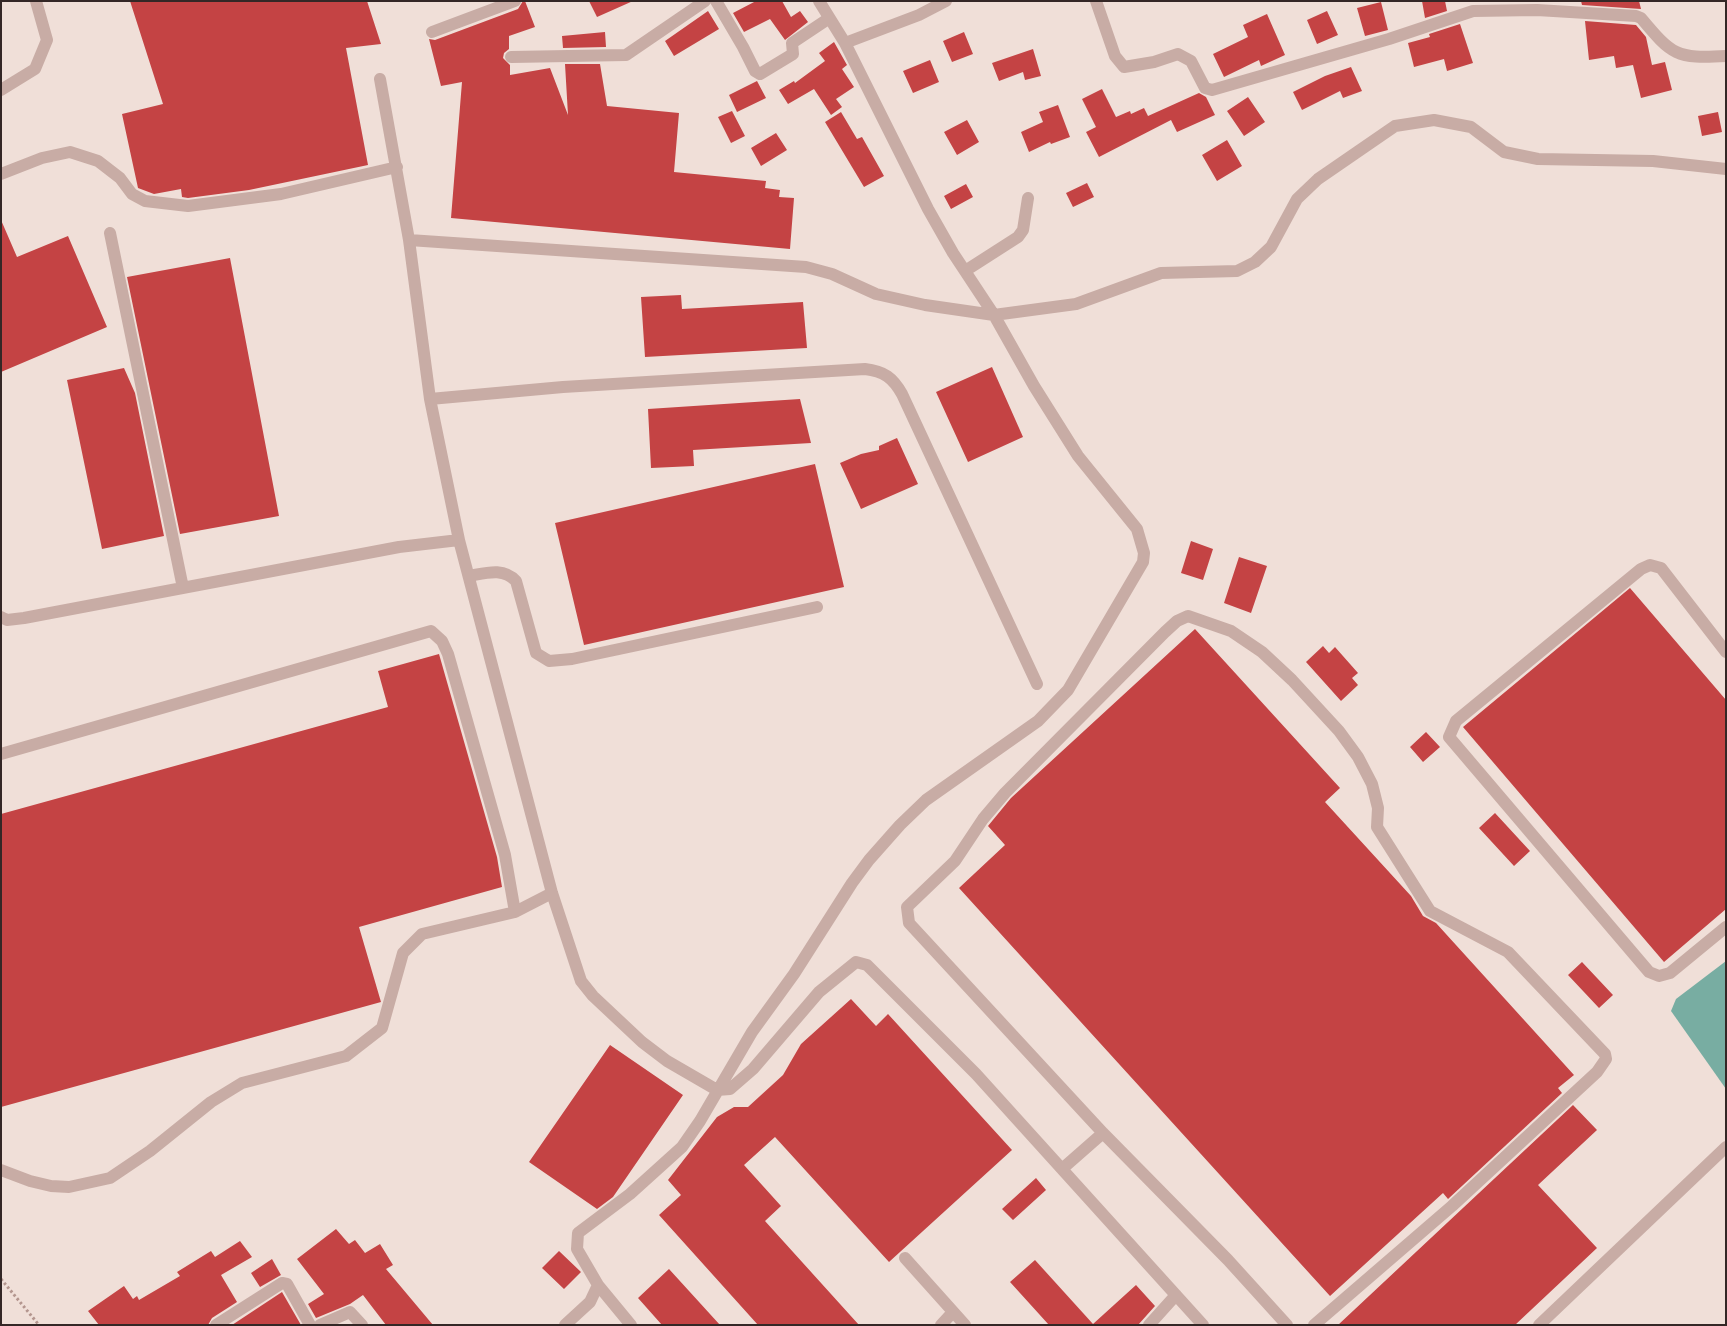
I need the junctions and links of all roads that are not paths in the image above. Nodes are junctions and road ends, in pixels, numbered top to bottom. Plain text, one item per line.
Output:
1 (36, 1) edge
2 (515, 1) edge
3 (705, 1) edge
4 (716, 1) edge
5 (819, 1) edge
6 (946, 1) edge
7 (1096, 1) edge
8 (828, 19) junction
9 (432, 32) dead end
10 (845, 43) junction
11 (1726, 56) edge
12 (511, 57) dead end
13 (380, 78) dead end
14 (1, 90) edge
15 (397, 167) junction
16 (1726, 169) edge
17 (1, 174) edge
18 (1028, 198) dead end
19 (110, 233) dead end
20 (409, 240) junction
21 (965, 271) junction
22 (994, 315) junction
23 (430, 399) junction
24 (459, 540) junction
25 (469, 576) junction
26 (183, 588) junction
27 (817, 607) dead end
28 (1, 617) edge
29 (1726, 652) edge
30 (1037, 684) dead end
31 (1, 754) edge
32 (552, 892) junction
33 (515, 912) junction
34 (1726, 927) edge
35 (717, 1090) junction
36 (1103, 1133) junction
37 (1726, 1147) edge
38 (1062, 1169) junction
39 (1, 1170) edge
40 (904, 1258) dead end
41 (598, 1285) junction
42 (1176, 1295) junction
43 (954, 1312) junction
44 (216, 1325) edge
45 (310, 1325) edge
46 (320, 1325) edge
47 (362, 1325) edge
48 (565, 1325) edge
49 (631, 1325) edge
50 (941, 1325) edge
51 (964, 1325) edge
52 (1149, 1325) edge
53 (1203, 1325) edge
54 (1287, 1325) edge
55 (1314, 1325) edge
56 (1540, 1325) edge

1 - 14 street
2 - 9 street
3 - 12 street
4 - 8 street
5 - 8 street
6 - 10 street
7 - 11 street
8 - 10 street
10 - 21 street
13 - 15 street
15 - 17 street
15 - 20 street
16 - 22 street
18 - 21 street
19 - 26 street
20 - 22 street
20 - 23 street
21 - 22 street
22 - 35 street
23 - 24 street
23 - 30 street
24 - 25 street
24 - 26 street
25 - 27 street
25 - 32 street
26 - 28 street
29 - 34 street
31 - 33 street
32 - 33 street
32 - 35 street
33 - 39 street
35 - 38 street
35 - 41 street
36 - 38 street
36 - 54 street
36 - 55 street
37 - 56 street
38 - 42 street
40 - 43 street
41 - 48 street
41 - 49 street
42 - 52 street
42 - 53 street
43 - 50 street
43 - 51 street
44 - 45 street
46 - 47 street

